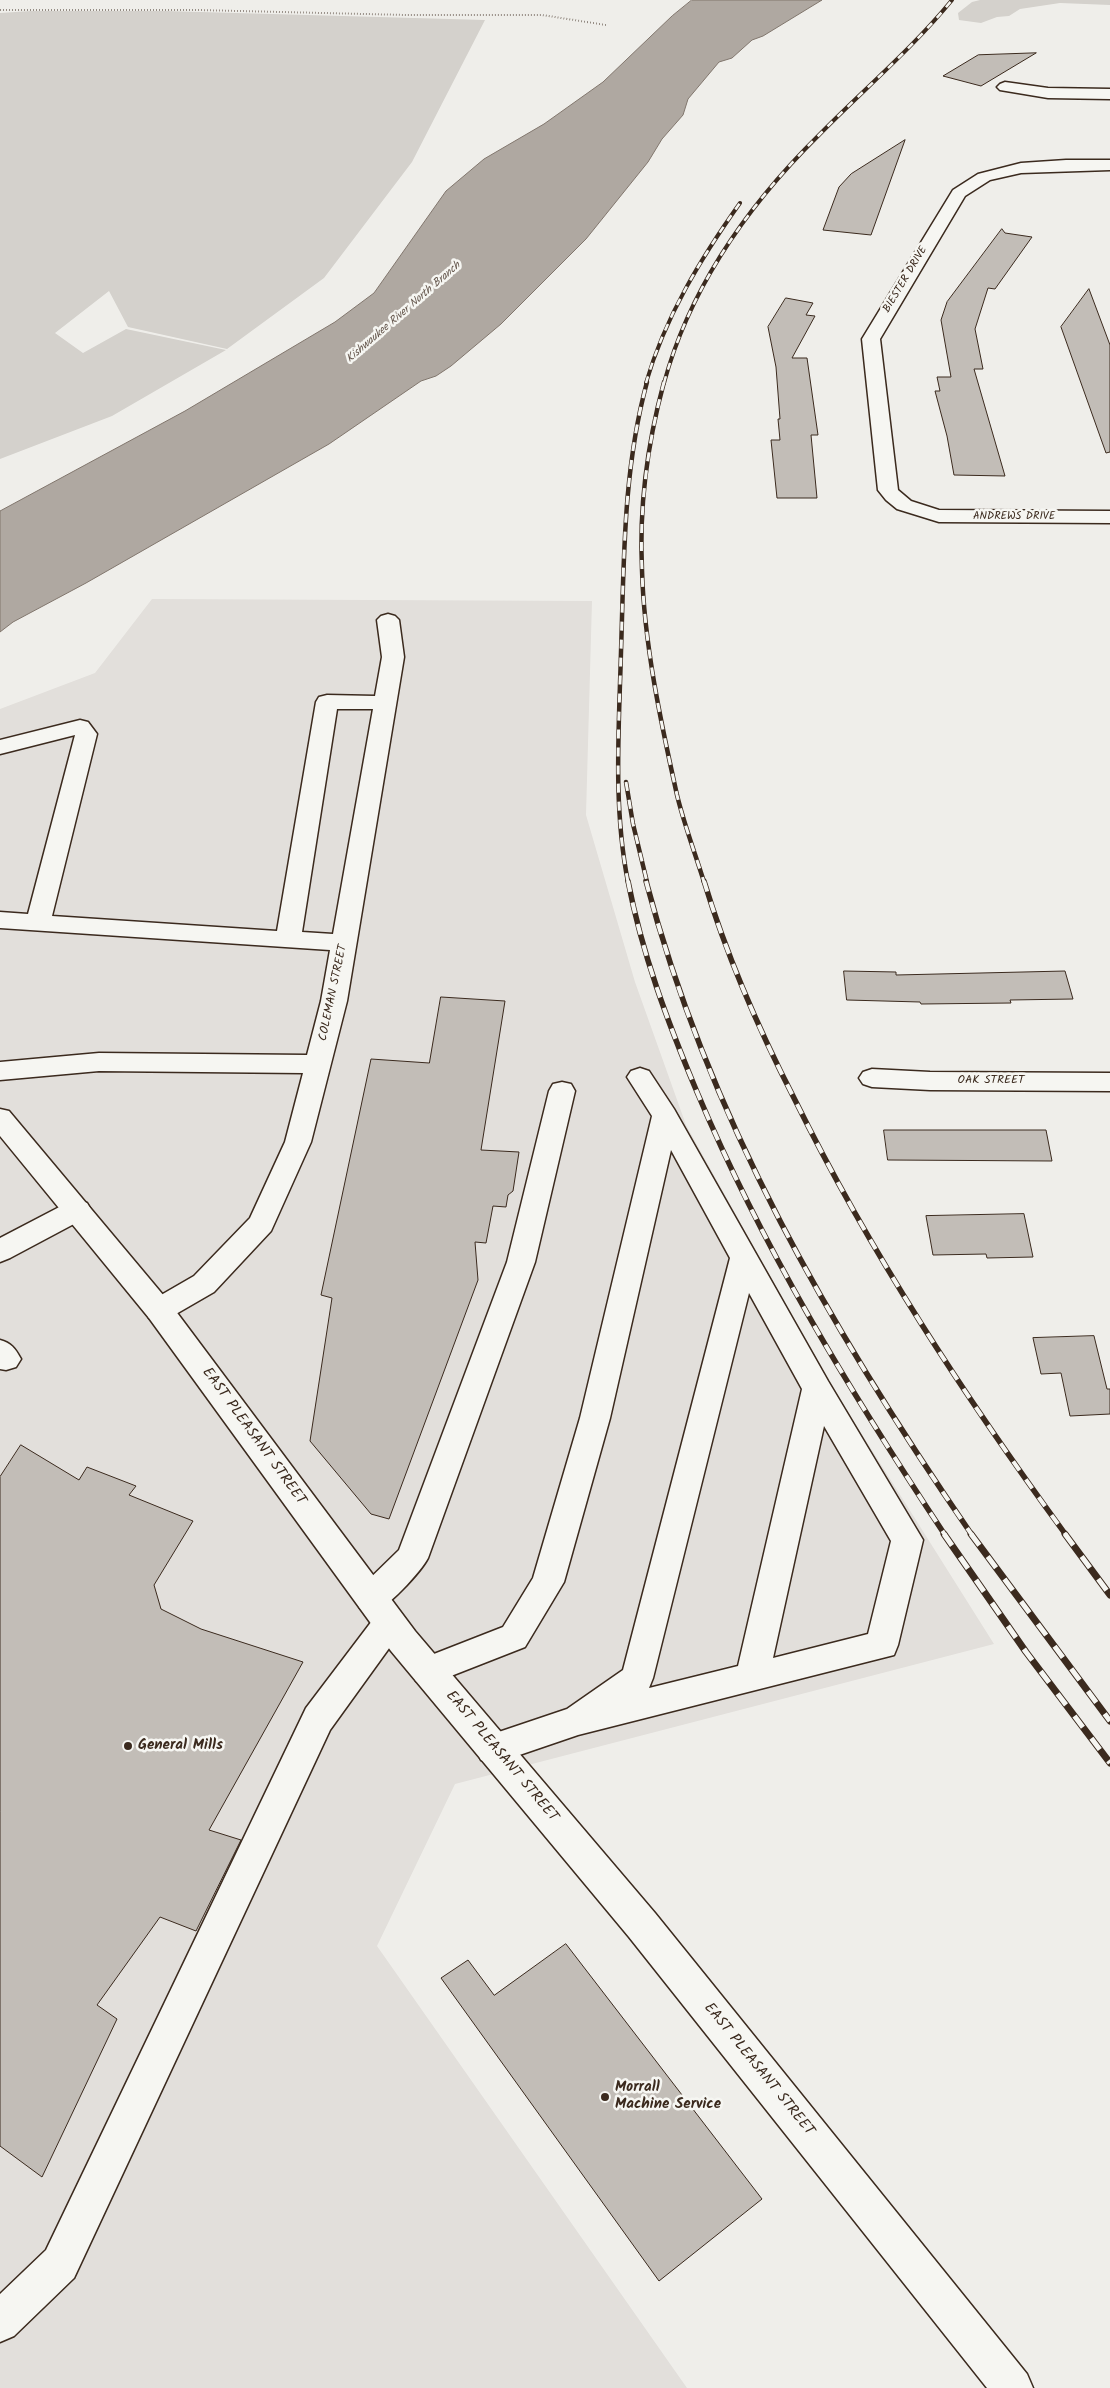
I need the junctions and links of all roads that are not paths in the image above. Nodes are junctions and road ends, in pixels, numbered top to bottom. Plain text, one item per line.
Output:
1 (1005, 87) dead end
2 (1110, 94) edge
3 (1110, 165) edge
4 (918, 512) joint
5 (1110, 517) edge
6 (388, 620) dead end
7 (385, 703) junction
8 (0, 747) edge
9 (0, 920) edge
10 (38, 921) junction
11 (288, 940) junction
12 (344, 942) junction
13 (318, 1064) junction
14 (0, 1071) edge
15 (640, 1077) dead end
16 (872, 1078) dead end
17 (1110, 1082) edge
18 (562, 1091) dead end
19 (665, 1116) junction
20 (0, 1118) edge
21 (77, 1210) junction
22 (0, 1251) edge
23 (744, 1258) junction
24 (159, 1310) junction
25 (817, 1389) junction
26 (380, 1610) junction
27 (428, 1671) junction
28 (752, 1678) junction
29 (578, 1720) junction
30 (493, 1749) junction
31 (0, 2322) edge
32 (1013, 2388) edge

1 - 2 street
3 - 4 street, BIESTER DRIVE
4 - 5 street, ANDREWS DRIVE
6 - 7 street, COLEMAN STREET
7 - 11 street
7 - 12 street, COLEMAN STREET
8 - 10 street
9 - 10 street
10 - 11 street
11 - 12 street
12 - 13 street, COLEMAN STREET
13 - 14 street
13 - 24 street, COLEMAN STREET
15 - 19 street
16 - 17 street, OAK STREET
18 - 26 street
19 - 23 street
19 - 27 street
20 - 21 street, EAST PLEASANT STREET
21 - 22 street
21 - 24 street, EAST PLEASANT STREET
23 - 25 street
23 - 29 street
24 - 26 street, EAST PLEASANT STREET
25 - 28 street
25 - 28 street
26 - 27 street, EAST PLEASANT STREET
26 - 31 street
27 - 30 street, EAST PLEASANT STREET
28 - 29 street
29 - 30 street
30 - 32 street, EAST PLEASANT STREET

